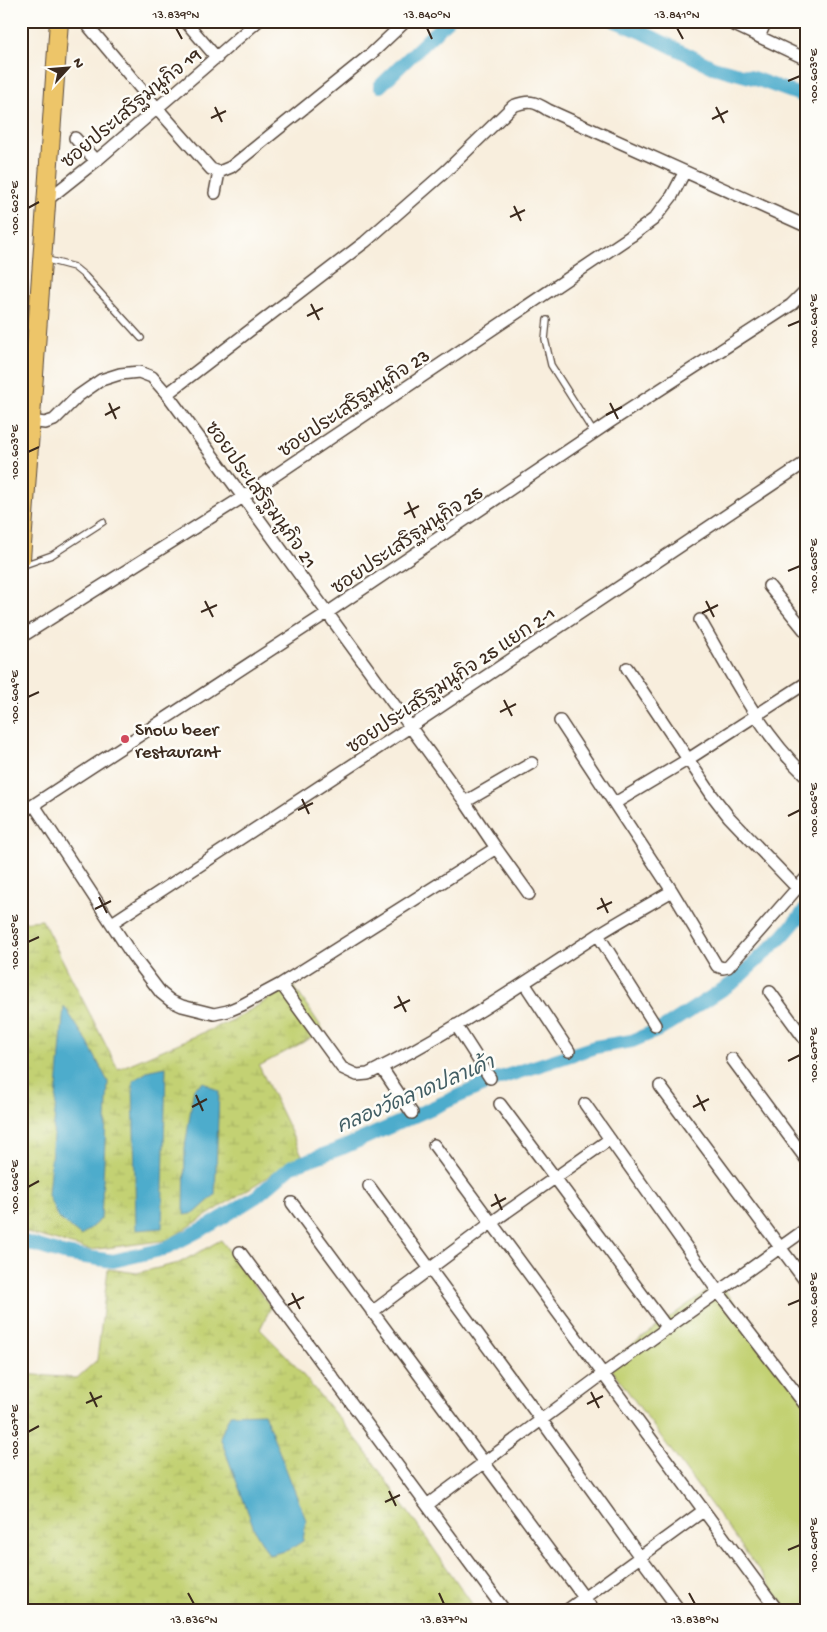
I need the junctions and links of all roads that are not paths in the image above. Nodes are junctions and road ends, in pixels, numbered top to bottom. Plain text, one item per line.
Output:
1 (59, 21) edge
2 (84, 21) edge
3 (185, 21) edge
4 (258, 21) edge
5 (406, 21) edge
6 (726, 21) edge
7 (766, 21) edge
8 (759, 37) junction
9 (217, 58) junction
10 (806, 59) edge
11 (157, 108) junction
12 (75, 138) dead end
13 (96, 161) junction
14 (220, 172) junction
15 (684, 173) junction
16 (215, 193) dead end
17 (47, 200) junction
18 (806, 226) edge
19 (42, 258) junction
20 (806, 290) edge
21 (547, 320) dead end
22 (141, 338) dead end
23 (167, 394) junction
24 (30, 421) junction
25 (594, 433) junction
26 (806, 462) edge
27 (243, 497) junction
28 (103, 522) dead end
29 (21, 559) edge
30 (21, 566) edge
31 (769, 586) dead end
32 (327, 613) junction
33 (700, 620) dead end
34 (806, 632) edge
35 (21, 637) edge
36 (627, 668) dead end
37 (806, 683) edge
38 (756, 716) junction
39 (560, 721) dead end
40 (410, 727) junction
41 (688, 760) junction
42 (532, 764) dead end
43 (806, 776) edge
44 (465, 802) junction
45 (615, 803) junction
46 (34, 805) junction
47 (21, 813) edge
48 (496, 848) junction
49 (806, 878) edge
50 (797, 888) junction
51 (672, 891) junction
52 (529, 894) dead end
53 (112, 923) junction
54 (598, 935) junction
55 (524, 983) junction
56 (281, 984) junction
57 (770, 992) dead end
58 (456, 1025) junction
59 (655, 1025) dead end
60 (806, 1041) edge
61 (569, 1052) dead end
62 (732, 1060) dead end
63 (381, 1068) junction
64 (490, 1078) dead end
65 (660, 1086) dead end
66 (500, 1104) dead end
67 (585, 1104) dead end
68 (412, 1114) dead end
69 (610, 1139) junction
70 (434, 1145) dead end
71 (806, 1159) edge
72 (554, 1178) junction
73 (369, 1186) dead end
74 (292, 1203) dead end
75 (491, 1223) junction
76 (806, 1230) edge
77 (780, 1248) junction
78 (240, 1252) dead end
79 (430, 1268) junction
80 (806, 1282) edge
81 (719, 1293) junction
82 (372, 1312) junction
83 (668, 1329) junction
84 (603, 1374) junction
85 (806, 1406) edge
86 (542, 1421) junction
87 (484, 1463) junction
88 (427, 1505) junction
89 (703, 1510) junction
90 (640, 1557) junction
91 (584, 1597) junction
92 (505, 1611) edge
93 (566, 1611) edge
94 (594, 1611) edge
95 (680, 1611) edge
96 (778, 1611) edge

1 - 17 main road
2 - 11 street
3 - 9 street
4 - 9 street, ซอยประเสริฐมนูกิจ 19
5 - 14 street
6 - 8 street
7 - 8 street
8 - 10 street
9 - 11 street, ซอยประเสริฐมนูกิจ 19
11 - 13 street, ซอยประเสริฐมนูกิจ 19
11 - 14 street
12 - 13 street
13 - 17 street, ซอยประเสริฐมนูกิจ 19
14 - 16 street
15 - 18 street
15 - 23 street
15 - 27 street, ซอยประเสริฐมนูกิจ 23
17 - 19 main road
19 - 22 lane
19 - 24 main road
20 - 25 street, ซอยประเสริฐมนูกิจ 25
21 - 25 lane
23 - 24 street, ซอยประเสริฐมนูกิจ 21
23 - 27 street, ซอยประเสริฐมนูกิจ 21
24 - 29 main road
25 - 32 street, ซอยประเสริฐมนูกิจ 25
26 - 40 street, ซอยประเสริฐมนูกิจ 25 แยก 2-1
27 - 32 street, ซอยประเสริฐมนูกิจ 21
27 - 35 street, ซอยประเสริฐมนูกิจ 23
28 - 30 lane
31 - 34 street
32 - 40 street, ซอยประเสริฐมนูกิจ 21
32 - 46 street, ซอยประเสริฐมนูกิจ 25
33 - 38 street
36 - 41 street
37 - 38 street
38 - 41 street
38 - 43 street
39 - 45 street
40 - 44 street, ซอยประเสริฐมนูกิจ 21
40 - 53 street, ซอยประเสริฐมนูกิจ 25 แยก 2-1
41 - 45 street
41 - 50 street
42 - 44 street
44 - 48 street, ซอยประเสริฐมนูกิจ 21
45 - 51 street
46 - 47 street, ซอยประเสริฐมนูกิจ 25
46 - 53 street
48 - 52 street, ซอยประเสริฐมนูกิจ 21
48 - 56 street
49 - 50 street
50 - 51 street
51 - 54 street
53 - 56 street
54 - 55 street
54 - 59 street
55 - 58 street
55 - 61 street
56 - 63 street
57 - 60 street
58 - 63 street
58 - 64 street
62 - 71 street
63 - 68 street
65 - 77 street
66 - 72 street
67 - 69 street
69 - 72 street
69 - 81 street
70 - 75 street
72 - 75 street
72 - 83 street
73 - 79 street
74 - 82 street
75 - 79 street
75 - 84 street
76 - 77 street
77 - 80 street
77 - 81 street
78 - 88 street
79 - 82 street
79 - 86 street
81 - 83 street
81 - 85 street
82 - 87 street
83 - 84 street
84 - 86 street
84 - 89 street
86 - 87 street
86 - 90 street
87 - 88 street
87 - 91 street
88 - 92 street
89 - 90 street
89 - 96 street
90 - 91 street
90 - 95 street
91 - 93 street
91 - 94 street

